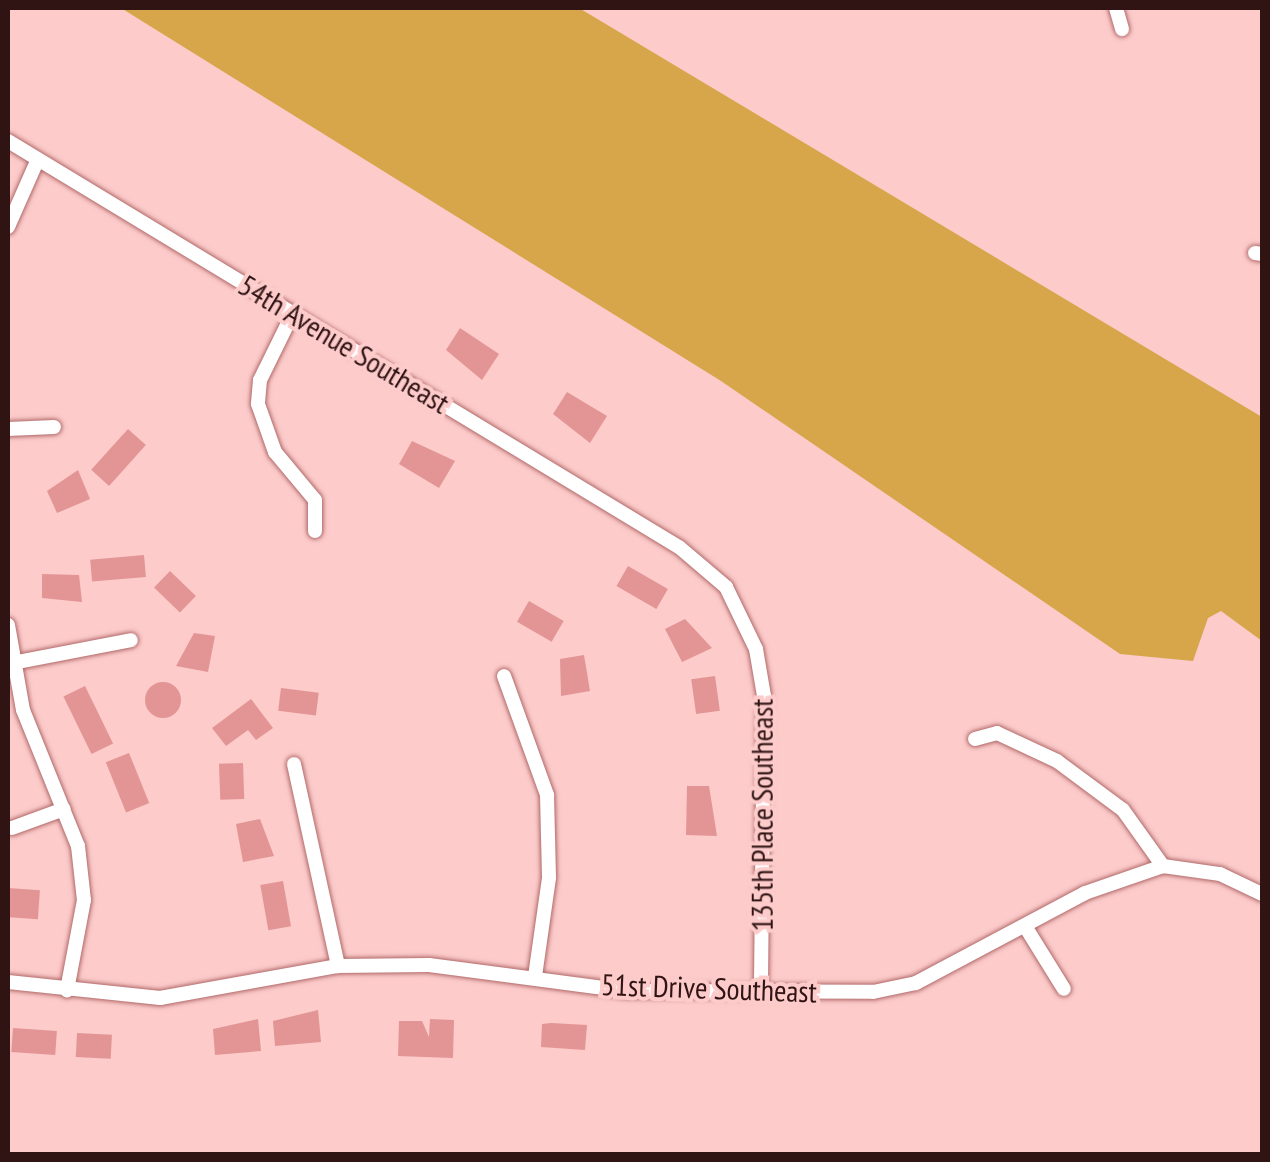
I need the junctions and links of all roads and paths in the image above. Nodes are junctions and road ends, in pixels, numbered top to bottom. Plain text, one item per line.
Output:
1 (1116, 8) edge
2 (1122, 29) dead end
3 (8, 142) edge
4 (38, 158) junction
5 (8, 227) edge
6 (293, 313) junction
7 (54, 428) dead end
8 (8, 429) edge
9 (315, 530) dead end
10 (680, 547) joint
11 (8, 624) edge
12 (132, 640) dead end
13 (12, 663) junction
14 (504, 676) dead end
15 (975, 738) dead end
16 (294, 764) dead end
17 (64, 809) junction
18 (12, 828) dead end
19 (1164, 866) junction
20 (1262, 894) edge
21 (1028, 931) junction
22 (338, 966) junction
23 (535, 976) junction
24 (8, 982) edge
25 (1064, 989) dead end
26 (67, 990) junction
27 (761, 992) junction

1 - 2 street
3 - 4 street, 54th Avenue Southeast
4 - 5 street
4 - 6 street, 54th Avenue Southeast
6 - 9 street
6 - 10 street, 54th Avenue Southeast
7 - 8 street
10 - 27 street, 135th Place Southeast
11 - 13 street
12 - 13 street
13 - 17 street
14 - 23 street
15 - 19 street
16 - 22 street
17 - 18 street
17 - 26 street
19 - 20 street, 51st Drive Southeast
19 - 21 street, 51st Drive Southeast
21 - 25 street
21 - 27 street, 51st Drive Southeast
22 - 23 street, 51st Drive Southeast
22 - 26 street, 51st Drive Southeast
23 - 27 street, 51st Drive Southeast
24 - 26 street, 51st Drive Southeast

